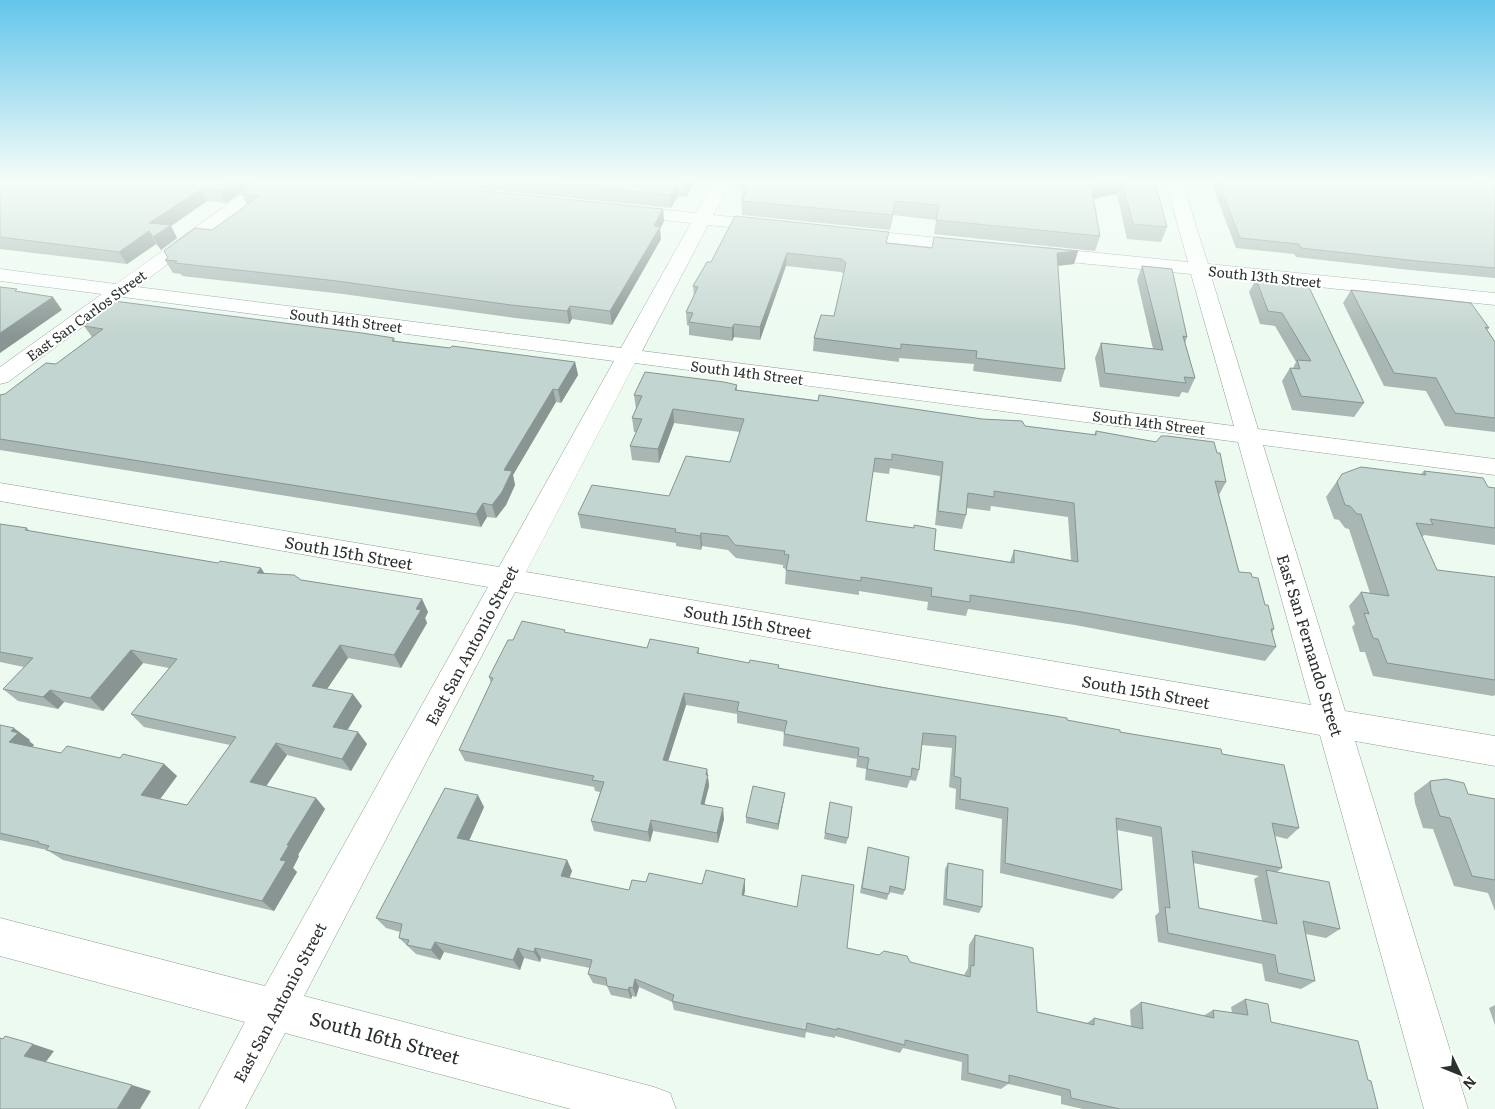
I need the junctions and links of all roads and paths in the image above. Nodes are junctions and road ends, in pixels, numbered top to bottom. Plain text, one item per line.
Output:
1 (197, 234) edge
2 (694, 234) edge
3 (848, 234) edge
4 (1190, 234) edge
5 (989, 248) edge
6 (1018, 251) edge
7 (1201, 269) junction
8 (0, 275) edge
9 (118, 291) junction
10 (1495, 299) edge
11 (627, 356) junction
12 (0, 377) edge
13 (1248, 435) junction
14 (1495, 467) edge
15 (0, 492) edge
16 (507, 579) junction
17 (1334, 723) junction
18 (1495, 751) edge
19 (0, 937) edge
20 (274, 1009) junction
21 (221, 1109) edge
22 (654, 1109) edge
23 (1446, 1109) edge

1 - 9 street, East San Carlos Street
2 - 11 street, East San Antonio Street
3 - 5 street
4 - 7 street, East San Fernando Street
6 - 7 street, South 13th Street
7 - 10 street, South 13th Street
7 - 13 street, East San Fernando Street
8 - 9 street, South 14th Street
9 - 11 street, South 14th Street
9 - 12 street, East San Carlos Street
11 - 13 street, South 14th Street
11 - 16 street, East San Antonio Street
13 - 14 street, South 14th Street
13 - 17 street, East San Fernando Street
15 - 16 street, South 15th Street
16 - 17 street, South 15th Street
16 - 20 street, East San Antonio Street
17 - 18 street, South 15th Street
17 - 23 street, East San Fernando Street
19 - 20 street, South 16th Street
20 - 21 street, East San Antonio Street
20 - 22 street, South 16th Street

